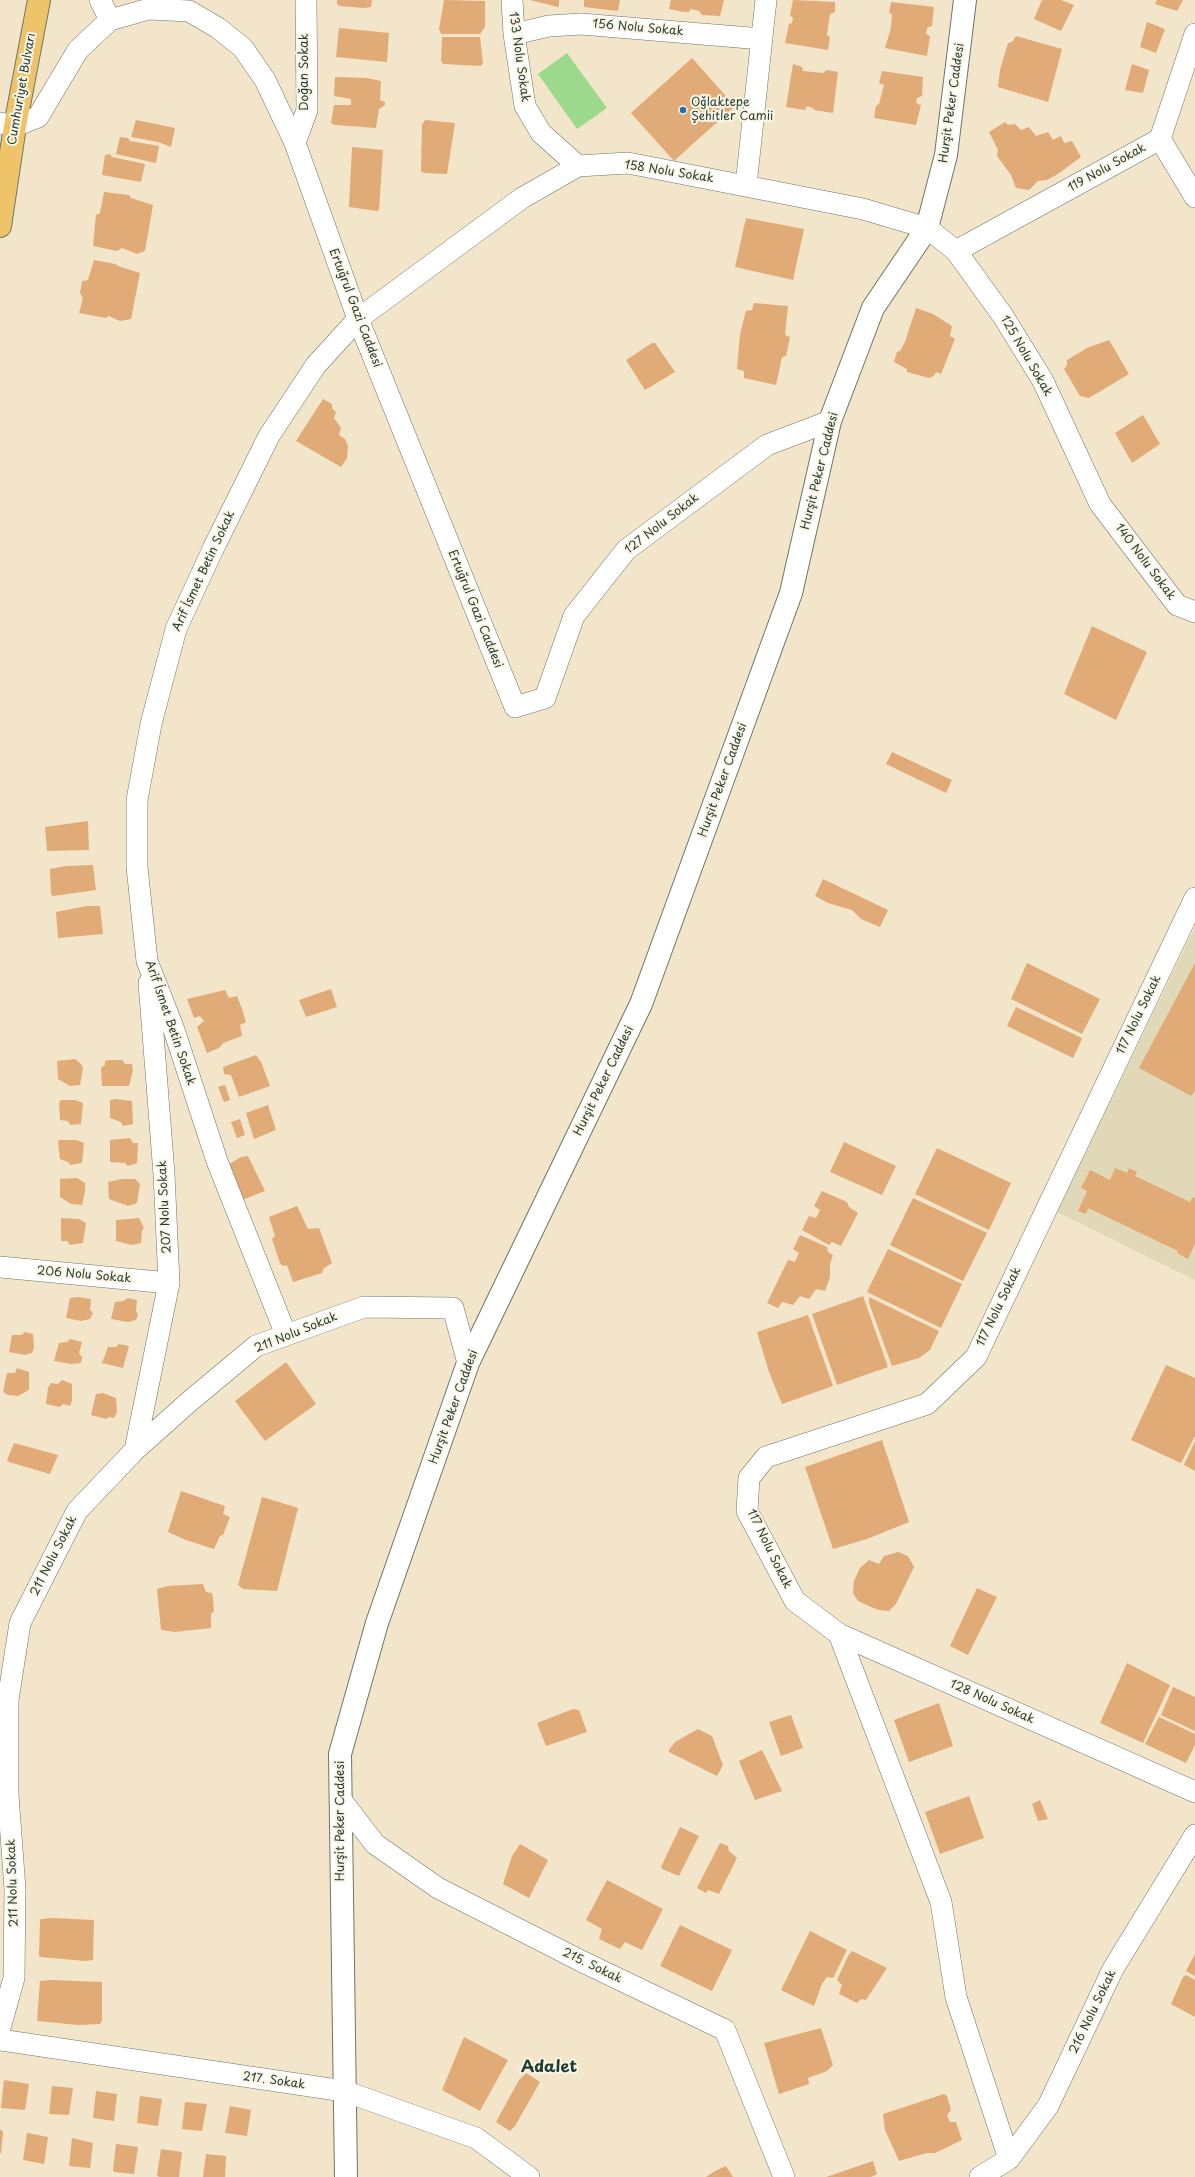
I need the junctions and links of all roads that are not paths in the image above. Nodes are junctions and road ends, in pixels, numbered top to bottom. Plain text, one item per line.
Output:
1 (39, 0) edge
2 (100, 0) edge
3 (306, 0) edge
4 (512, 0) edge
5 (766, 0) edge
6 (965, 0) edge
7 (110, 20) junction
8 (514, 34) junction
9 (1195, 34) edge
10 (762, 39) junction
11 (7, 124) edge
12 (1160, 139) junction
13 (295, 143) junction
14 (578, 166) junction
15 (746, 185) junction
16 (1195, 197) edge
17 (0, 226) edge
18 (927, 228) junction
19 (956, 251) junction
20 (358, 319) junction
21 (830, 421) junction
22 (1100, 504) joint
23 (1195, 612) edge
24 (515, 707) joint
25 (1195, 898) edge
26 (147, 961) junction
27 (0, 1267) edge
28 (168, 1283) junction
29 (286, 1335) junction
30 (468, 1363) junction
31 (135, 1450) junction
32 (795, 1601) joint
33 (839, 1634) junction
34 (1195, 1792) edge
35 (341, 1800) junction
36 (1195, 1835) edge
37 (0, 2028) edge
38 (0, 2040) edge
39 (344, 2091) junction
40 (1009, 2158) junction
41 (346, 2177) edge
42 (529, 2177) edge
43 (784, 2177) edge
44 (980, 2177) edge

1 - 11 main road, Cumhuriyet Bulvarı
2 - 7 street
3 - 13 street, Doğan Sokak
4 - 8 street, 133 Nolu Sokak
5 - 10 street
6 - 18 street, Hurşit Peker Caddesi
7 - 11 street, Ertuğrul Gazi Caddesi
7 - 13 street, Ertuğrul Gazi Caddesi
8 - 10 street, 156 Nolu Sokak
8 - 14 street, 133 Nolu Sokak
9 - 12 street, 119 Nolu Sokak
10 - 15 street
11 - 17 main road, Cumhuriyet Bulvarı
12 - 16 street
12 - 19 street, 119 Nolu Sokak
13 - 20 street, Ertuğrul Gazi Caddesi
14 - 15 street, 158 Nolu Sokak
14 - 20 street, 158 Nolu Sokak
15 - 18 street, 158 Nolu Sokak
18 - 19 street, 125 Nolu Sokak
18 - 21 street, Hurşit Peker Caddesi
19 - 22 street, 125 Nolu Sokak
20 - 24 street, Ertuğrul Gazi Caddesi
20 - 26 street, Arif İsmet Betin Sokak
21 - 24 street, 127 Nolu Sokak
21 - 30 street, Hurşit Peker Caddesi
22 - 23 street, 140 Nolu Sokak
25 - 32 street, 117 Nolu Sokak
26 - 28 street, 207 Nolu Sokak
26 - 29 street, Arif İsmet Betin Sokak
27 - 28 street, 206 Nolu Sokak
28 - 31 street, 207 Nolu Sokak
29 - 30 street, 211 Nolu Sokak
29 - 31 street, 211 Nolu Sokak
30 - 35 street, Hurşit Peker Caddesi
31 - 37 street, 211 Nolu Sokak
32 - 33 street, 128 Nolu Sokak
33 - 34 street, 128 Nolu Sokak
33 - 40 street
35 - 39 street, Hurşit Peker Caddesi
35 - 43 street, 215. Sokak
36 - 40 street, 216 Nolu Sokak
38 - 39 street, 217. Sokak
39 - 41 street, Hurşit Peker Caddesi
39 - 42 street, 217. Sokak
40 - 44 street, 216 Nolu Sokak

